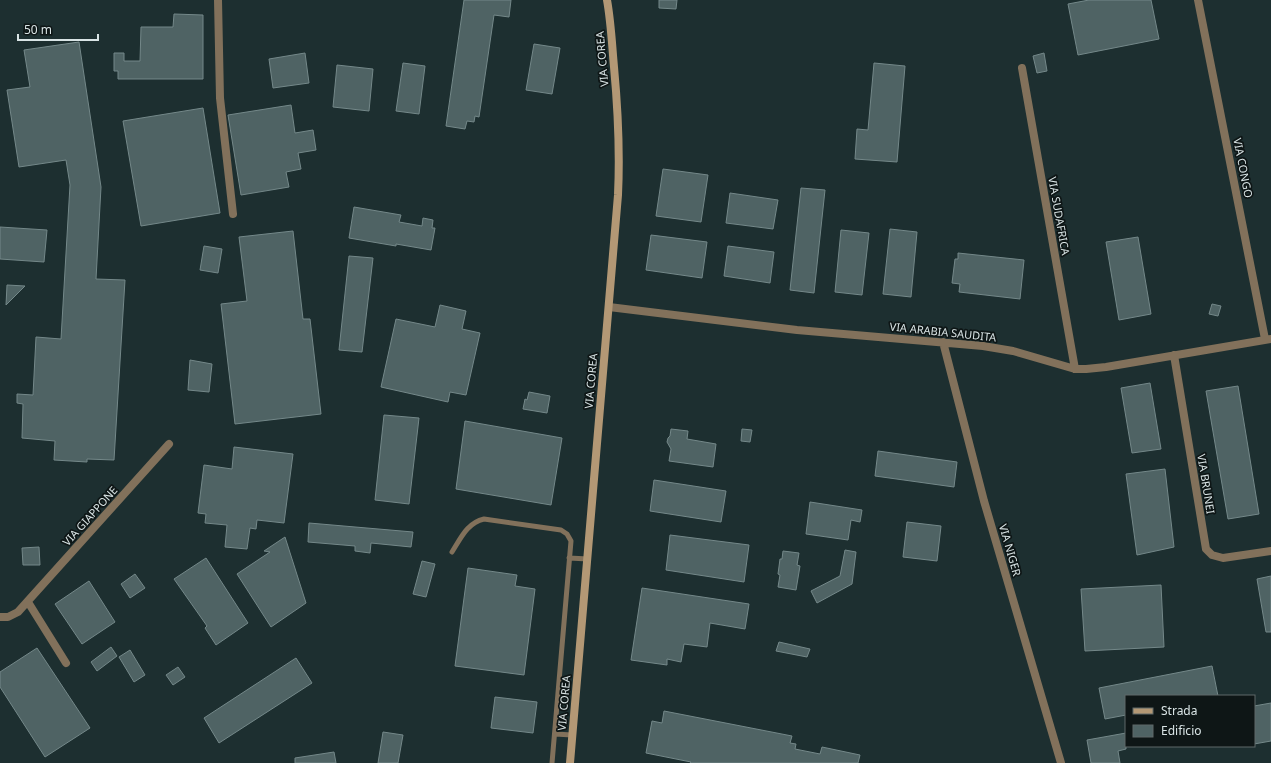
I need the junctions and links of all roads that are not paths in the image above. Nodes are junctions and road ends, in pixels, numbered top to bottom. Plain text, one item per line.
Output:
1 (218, 0) edge
2 (607, 0) edge
3 (1198, 0) edge
4 (1022, 68) dead end
5 (233, 214) dead end
6 (608, 307) junction
7 (1268, 339) edge
8 (943, 342) junction
9 (1174, 355) junction
10 (1075, 369) junction
11 (169, 444) dead end
12 (452, 552) dead end
13 (1271, 552) edge
14 (569, 558) junction
15 (588, 559) junction
16 (28, 602) junction
17 (0, 617) edge
18 (66, 663) dead end
19 (555, 734) junction
20 (572, 735) junction
21 (552, 763) edge
22 (570, 763) edge
23 (1061, 763) edge

1 - 5 street
2 - 6 street, VIA COREA
3 - 7 street, VIA CONGO
4 - 10 street, VIA SUDAFRICA
6 - 8 street, VIA ARABIA SAUDITA
6 - 15 street, VIA COREA
7 - 9 street, VIA ARABIA SAUDITA
8 - 10 street, VIA ARABIA SAUDITA
8 - 23 street, VIA NIGER
9 - 10 street, VIA ARABIA SAUDITA
9 - 13 street, VIA BRUNEI
11 - 16 street, VIA GIAPPONE
12 - 14 lane
14 - 15 lane
14 - 19 lane
15 - 20 street, VIA COREA
16 - 17 street, VIA GIAPPONE
16 - 18 street
19 - 20 lane
19 - 21 lane
20 - 22 street, VIA COREA

